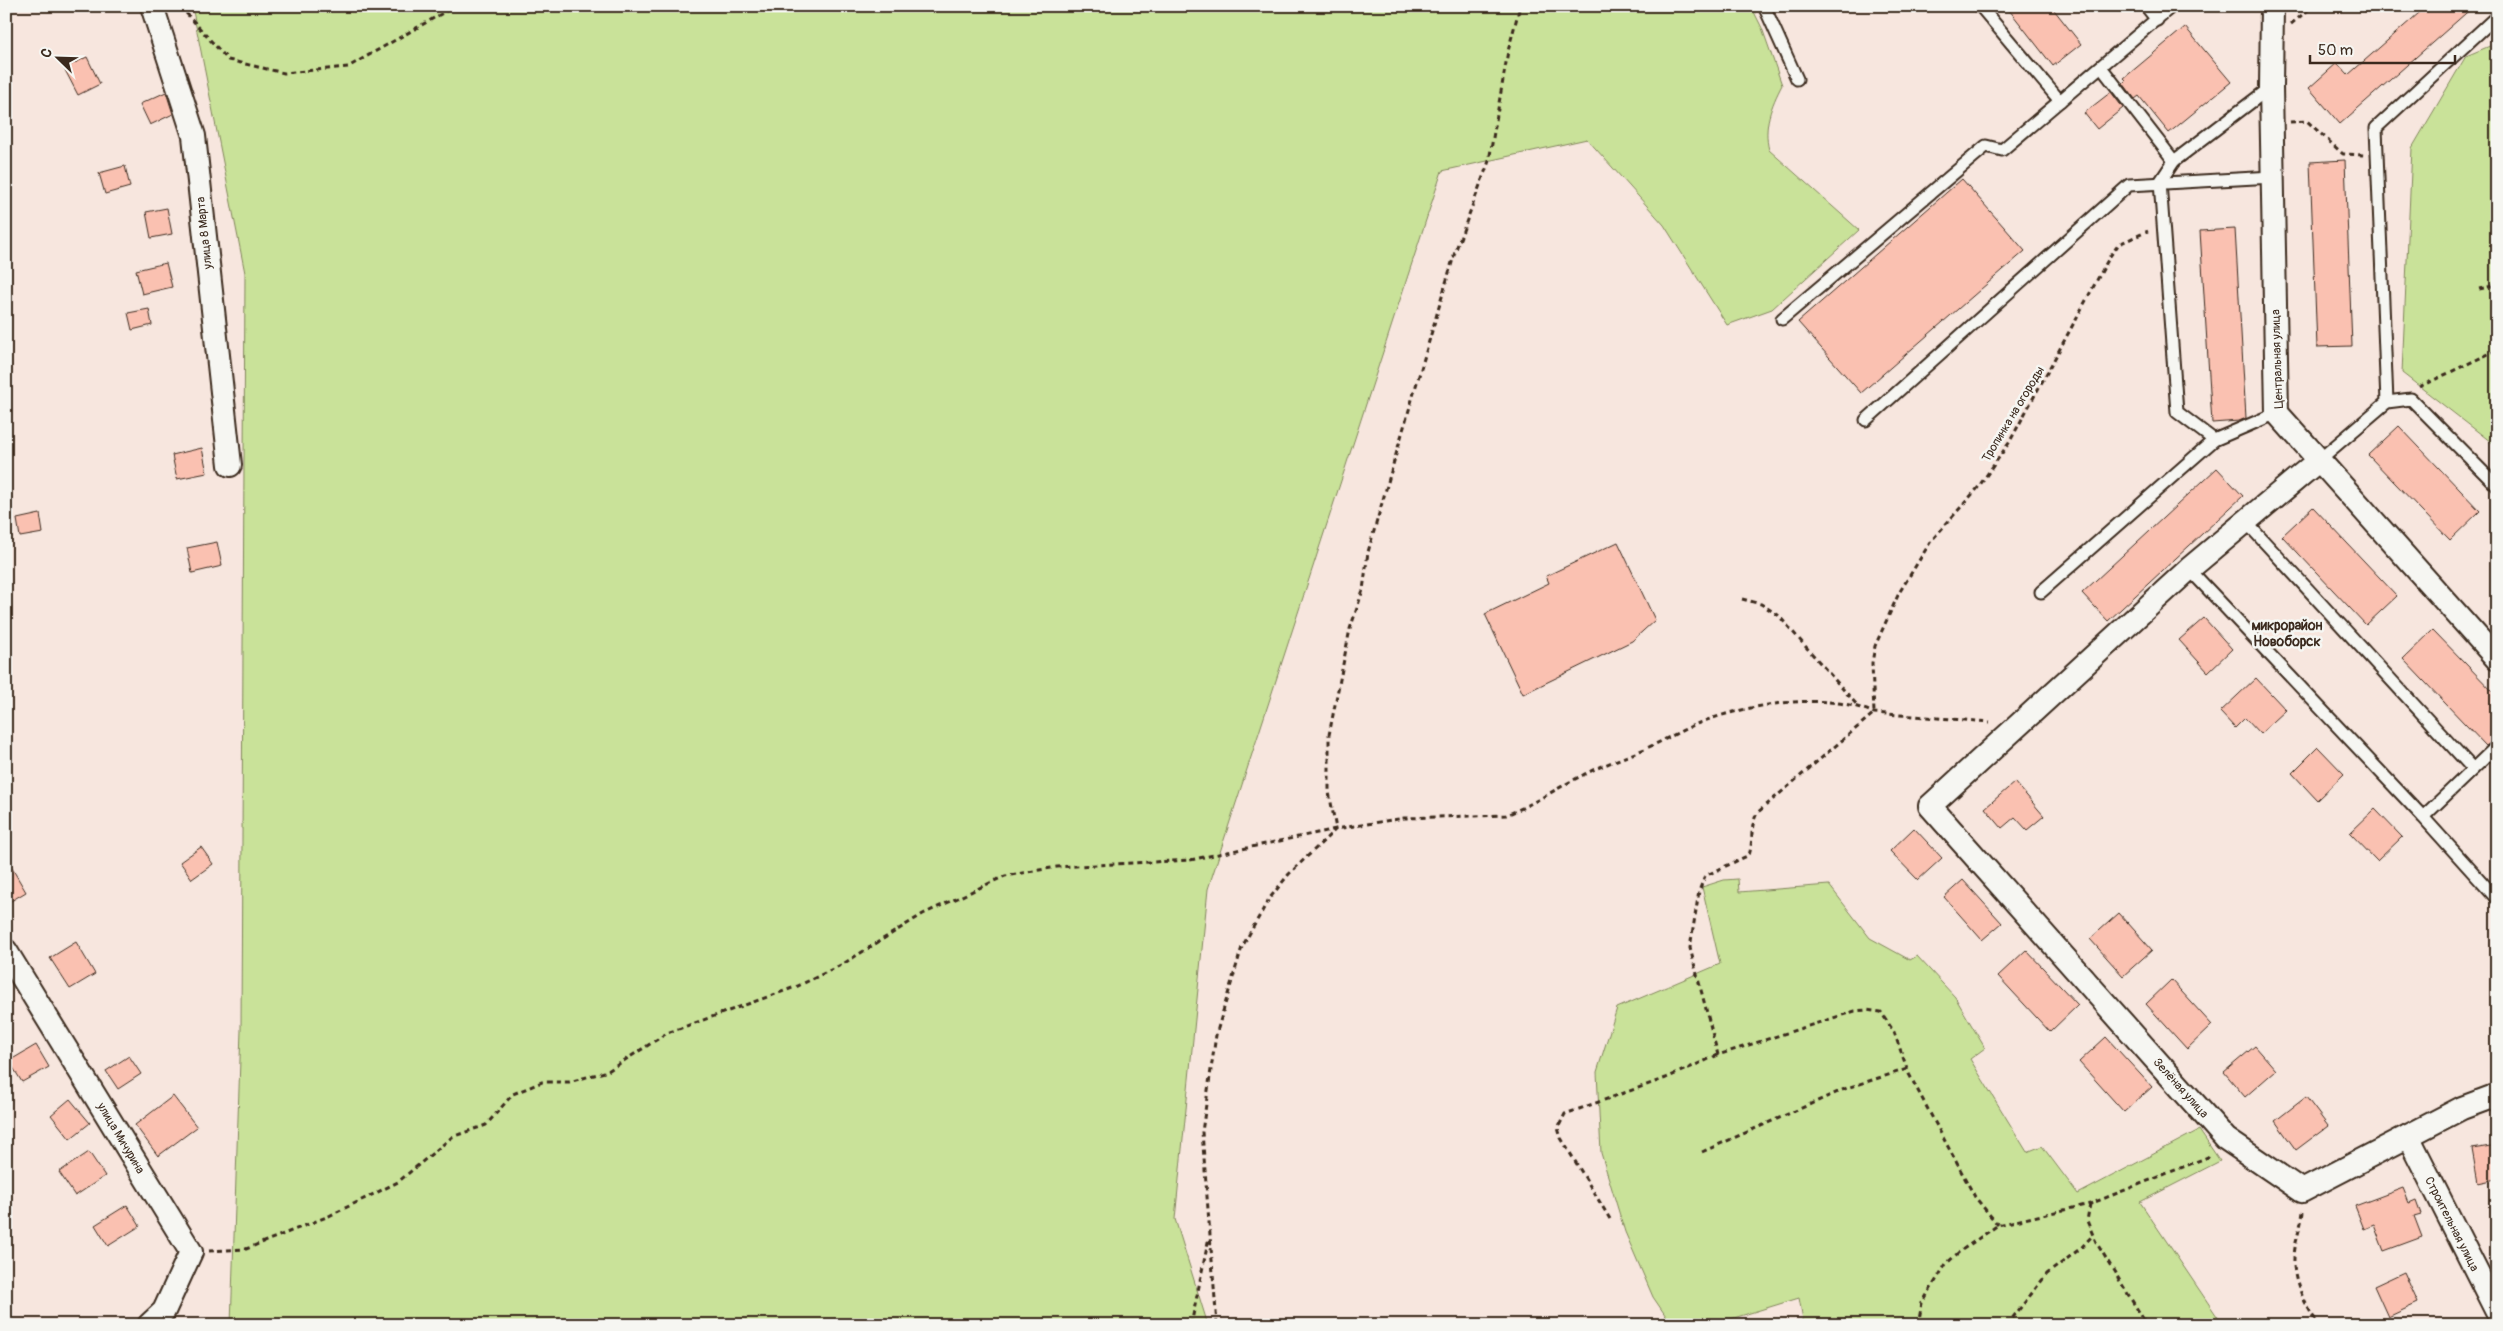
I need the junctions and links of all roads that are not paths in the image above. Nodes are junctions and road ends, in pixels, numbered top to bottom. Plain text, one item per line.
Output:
1 (152, 6) edge
2 (1764, 6) edge
3 (1980, 6) edge
4 (2146, 6) edge
5 (2172, 6) edge
6 (2272, 6) edge
7 (2497, 16) edge
8 (2157, 20) junction
9 (2101, 67) junction
10 (1797, 79) dead end
11 (2271, 87) junction
12 (2060, 101) junction
13 (2174, 161) junction
14 (2273, 177) junction
15 (2160, 182) junction
16 (1782, 319) dead end
17 (2387, 402) junction
18 (2277, 413) junction
19 (1866, 420) dead end
20 (2214, 440) junction
21 (2319, 460) junction
22 (230, 465) dead end
23 (2497, 486) edge
24 (2246, 522) junction
25 (2189, 569) junction
26 (2041, 592) dead end
27 (2497, 658) edge
28 (2497, 746) edge
29 (2473, 769) junction
30 (2423, 817) junction
31 (2497, 899) edge
32 (6, 951) edge
33 (2497, 1095) edge
34 (2408, 1136) junction
35 (2497, 1312) edge
36 (149, 1325) edge

1 - 22 street, улица 8 Марта
2 - 10 lane
3 - 12 lane
4 - 8 lane
5 - 8 lane
6 - 11 street, Центральная улица
7 - 17 lane
8 - 9 lane
9 - 12 lane
9 - 13 lane
11 - 13 lane
11 - 14 street, Центральная улица
12 - 16 lane
13 - 15 lane
14 - 15 lane
14 - 18 street, Центральная улица
15 - 19 lane
15 - 20 lane
17 - 21 lane
17 - 23 lane
18 - 20 lane
18 - 21 street, Центральная улица
20 - 26 lane
21 - 24 street
21 - 27 street, Центральная улица
24 - 25 street
24 - 29 lane
25 - 30 lane
25 - 34 street, Зелёная улица
28 - 29 lane
29 - 30 lane
30 - 31 lane
32 - 36 street, улица Мичурина
33 - 34 street
34 - 35 street, Строительная улица

